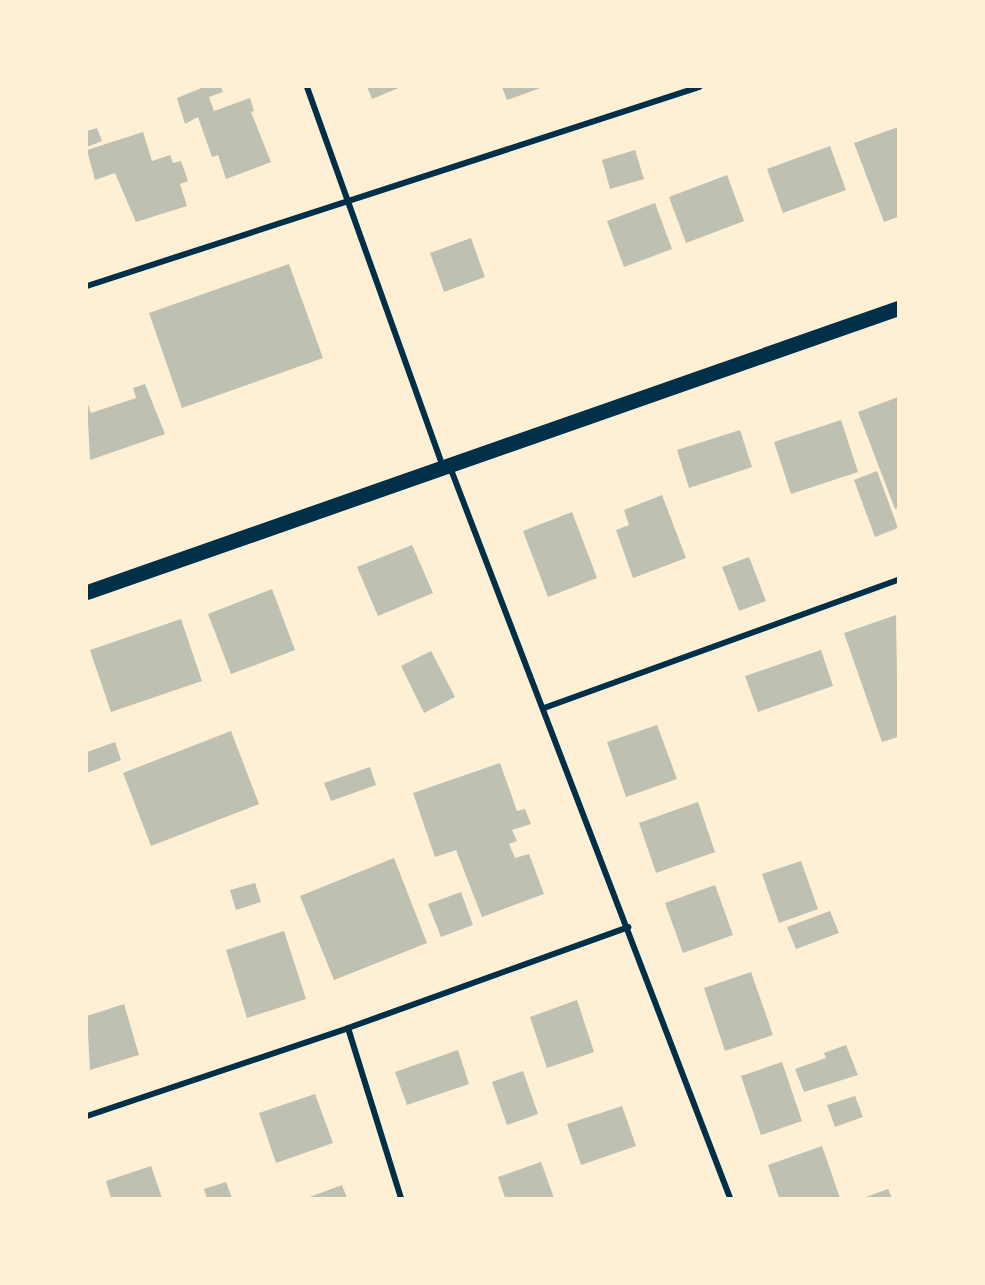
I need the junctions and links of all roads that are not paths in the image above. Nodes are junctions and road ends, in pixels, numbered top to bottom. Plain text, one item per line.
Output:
1 (307, 87) edge
2 (699, 87) edge
3 (346, 200) junction
4 (87, 286) edge
5 (898, 308) edge
6 (446, 464) junction
7 (898, 580) edge
8 (87, 592) edge
9 (544, 708) junction
10 (628, 927) junction
11 (348, 1028) junction
12 (87, 1116) edge
13 (401, 1198) edge
14 (730, 1198) edge

1 - 3 street
2 - 3 street
3 - 4 street
3 - 6 street
5 - 6 main road
6 - 8 main road
6 - 9 street
7 - 9 street
9 - 10 street
10 - 11 street
10 - 14 street
11 - 12 street
11 - 13 street

